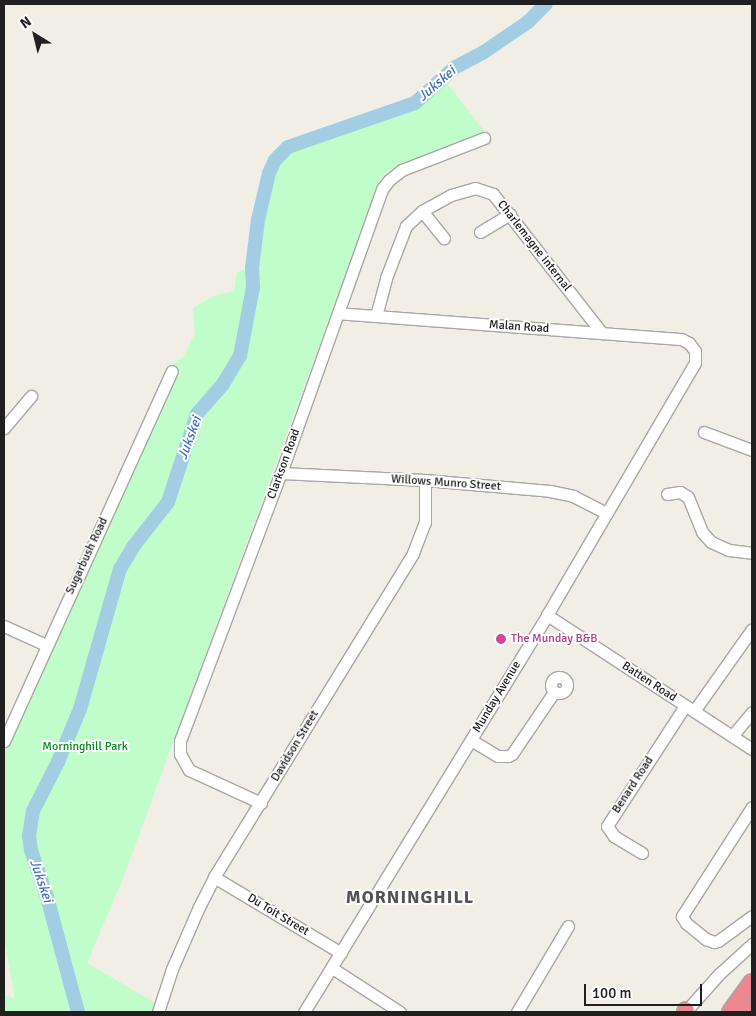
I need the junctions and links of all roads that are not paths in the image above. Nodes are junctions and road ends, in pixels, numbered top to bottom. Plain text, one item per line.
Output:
1 (484, 138) dead end
2 (422, 212) junction
3 (510, 214) junction
4 (480, 232) dead end
5 (444, 238) dead end
6 (338, 313) junction
7 (376, 316) junction
8 (602, 333) junction
9 (695, 351) joint
10 (172, 371) dead end
11 (31, 396) dead end
12 (4, 428) edge
13 (704, 432) dead end
14 (752, 450) edge
15 (281, 473) junction
16 (425, 480) junction
17 (667, 494) dead end
18 (606, 513) junction
19 (752, 553) edge
20 (547, 615) junction
21 (4, 626) edge
22 (752, 630) edge
23 (46, 645) junction
24 (554, 692) dead end
25 (689, 708) junction
26 (752, 712) edge
27 (732, 736) junction
28 (470, 740) junction
29 (4, 742) edge
30 (752, 749) edge
31 (261, 803) junction
32 (752, 807) edge
33 (642, 853) dead end
34 (214, 877) junction
35 (752, 916) edge
36 (568, 926) dead end
37 (752, 944) edge
38 (341, 953) junction
39 (332, 968) junction
40 (752, 982) edge
41 (685, 1011) edge
42 (158, 1012) edge
43 (304, 1012) edge
44 (400, 1012) edge
45 (517, 1012) edge
46 (730, 1012) edge

1 - 6 street, Clarkson Road
2 - 3 street, Charlemagne internal
2 - 5 street
2 - 7 street, Charlemagne internal
3 - 4 street
3 - 8 street, Charlemagne internal
6 - 7 street, Malan Road
6 - 15 street, Clarkson Road
7 - 8 street, Malan Road
8 - 9 street, Malan Road
9 - 18 street, Munday Avenue
10 - 23 street, Sugarbush Road
11 - 12 street
13 - 14 street
15 - 16 street, Willows Munro Street
15 - 31 street, Clarkson Road
16 - 18 street, Willows Munro Street
16 - 31 street, Davidson Street
17 - 19 street
18 - 20 street, Munday Avenue
20 - 25 street, Batten Road
20 - 28 street, Munday Avenue
21 - 23 street
22 - 25 street
23 - 29 street, Sugarbush Road
24 - 28 street
25 - 27 street, Batten Road
25 - 33 street, Benard Road
26 - 27 street
27 - 30 street, Batten Road
28 - 38 street, Munday Avenue
31 - 34 street, Davidson Street
32 - 35 street
34 - 38 street, Du Toit Street
34 - 42 street, Davidson Street
36 - 45 street
37 - 41 street
38 - 39 street, Munday Avenue
39 - 43 street, Munday Avenue
39 - 44 street
40 - 46 highway

